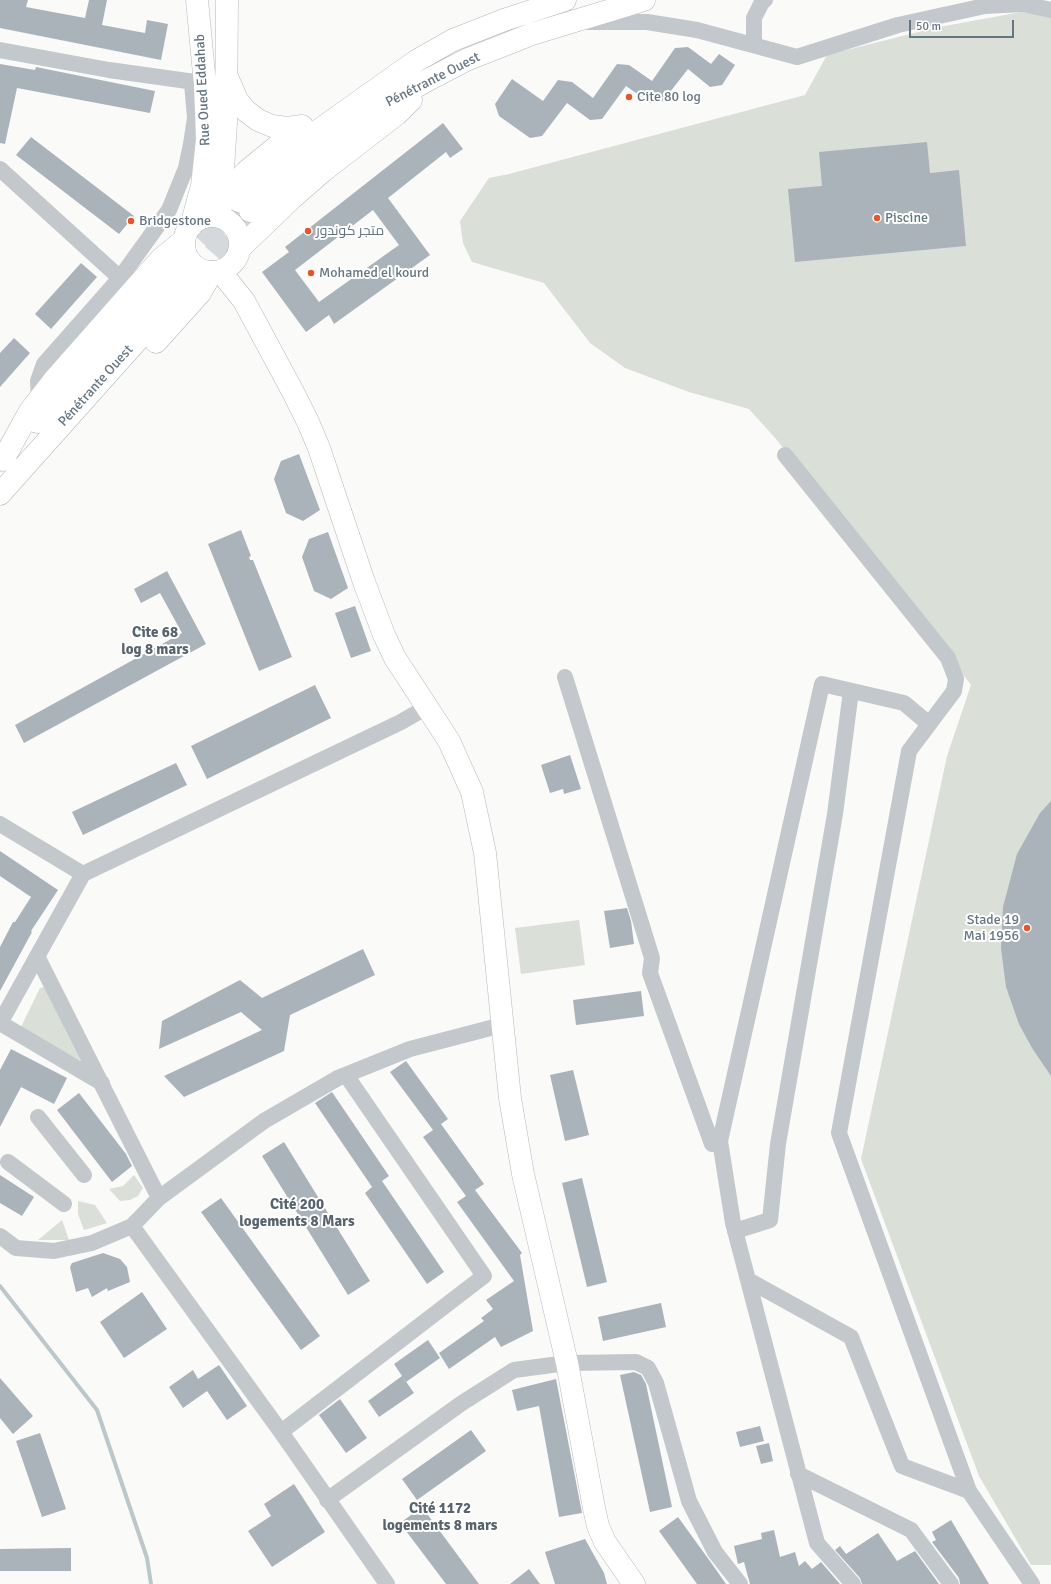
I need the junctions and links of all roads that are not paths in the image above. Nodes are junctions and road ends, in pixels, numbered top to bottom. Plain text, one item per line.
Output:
1 (197, 0) edge
2 (227, 0) edge
3 (565, 0) edge
4 (644, 0) edge
5 (765, 0) edge
6 (1051, 10) edge
7 (566, 23) junction
8 (754, 45) junction
9 (0, 50) edge
10 (226, 72) junction
11 (424, 82) junction
12 (199, 83) junction
13 (378, 86) junction
14 (302, 126) junction
15 (0, 169) edge
16 (216, 215) junction
17 (239, 252) junction
18 (216, 271) junction
19 (120, 278) junction
20 (244, 301) junction
21 (39, 398) junction
22 (785, 455) dead end
23 (1, 461) edge
24 (24, 467) junction
25 (0, 494) edge
26 (565, 677) dead end
27 (851, 691) junction
28 (427, 707) junction
29 (929, 724) junction
30 (0, 824) edge
31 (83, 874) junction
32 (37, 956) junction
33 (0, 1023) edge
34 (502, 1025) junction
35 (346, 1075) junction
36 (102, 1083) junction
37 (38, 1117) dead end
38 (720, 1141) junction
39 (8, 1162) dead end
40 (84, 1175) dead end
41 (159, 1198) junction
42 (64, 1204) dead end
43 (132, 1226) junction
44 (735, 1231) junction
45 (0, 1236) edge
46 (748, 1280) junction
47 (567, 1363) junction
48 (281, 1432) junction
49 (798, 1474) junction
50 (969, 1491) junction
51 (327, 1500) junction
52 (387, 1584) edge
53 (634, 1584) edge
54 (740, 1584) edge
55 (853, 1584) edge
56 (951, 1584) edge
57 (1032, 1584) edge

1 - 12 main road, Rue Oued Eddahab
2 - 10 main road
3 - 13 main road, Pénétrante Ouest
4 - 7 main road, Pénétrante Ouest
5 - 8 street
6 - 8 street
7 - 8 street
7 - 11 main road, Pénétrante Ouest
9 - 12 street
10 - 14 main road
10 - 16 main road
11 - 16 main road, Pénétrante Ouest
11 - 17 main road
12 - 16 main road, Rue Oued Eddahab
12 - 19 street
13 - 14 main road
13 - 16 main road, Pénétrante Ouest
14 - 16 main road
15 - 19 street
16 - 17 main road
16 - 18 main road
16 - 21 main road
17 - 18 main road
17 - 20 main road
18 - 20 main road
18 - 24 main road
19 - 21 street
20 - 28 main road
21 - 23 main road
22 - 29 street
23 - 24 main road, Pénétrante Ouest
24 - 25 main road, Pénétrante Ouest
26 - 38 street
27 - 29 street
27 - 38 street
27 - 44 street
28 - 31 street
28 - 34 main road
29 - 50 street
30 - 31 street
31 - 32 street
32 - 33 street
32 - 36 street
33 - 36 street
34 - 35 street
34 - 47 main road
35 - 41 street
35 - 48 street
36 - 41 street
37 - 40 street
38 - 44 street
39 - 42 street
41 - 43 street
43 - 45 street
43 - 48 street
44 - 46 street
46 - 49 street
46 - 50 street
47 - 51 street
47 - 53 main road
47 - 54 street
48 - 51 street
49 - 55 street
49 - 56 street
50 - 57 street
51 - 52 street

